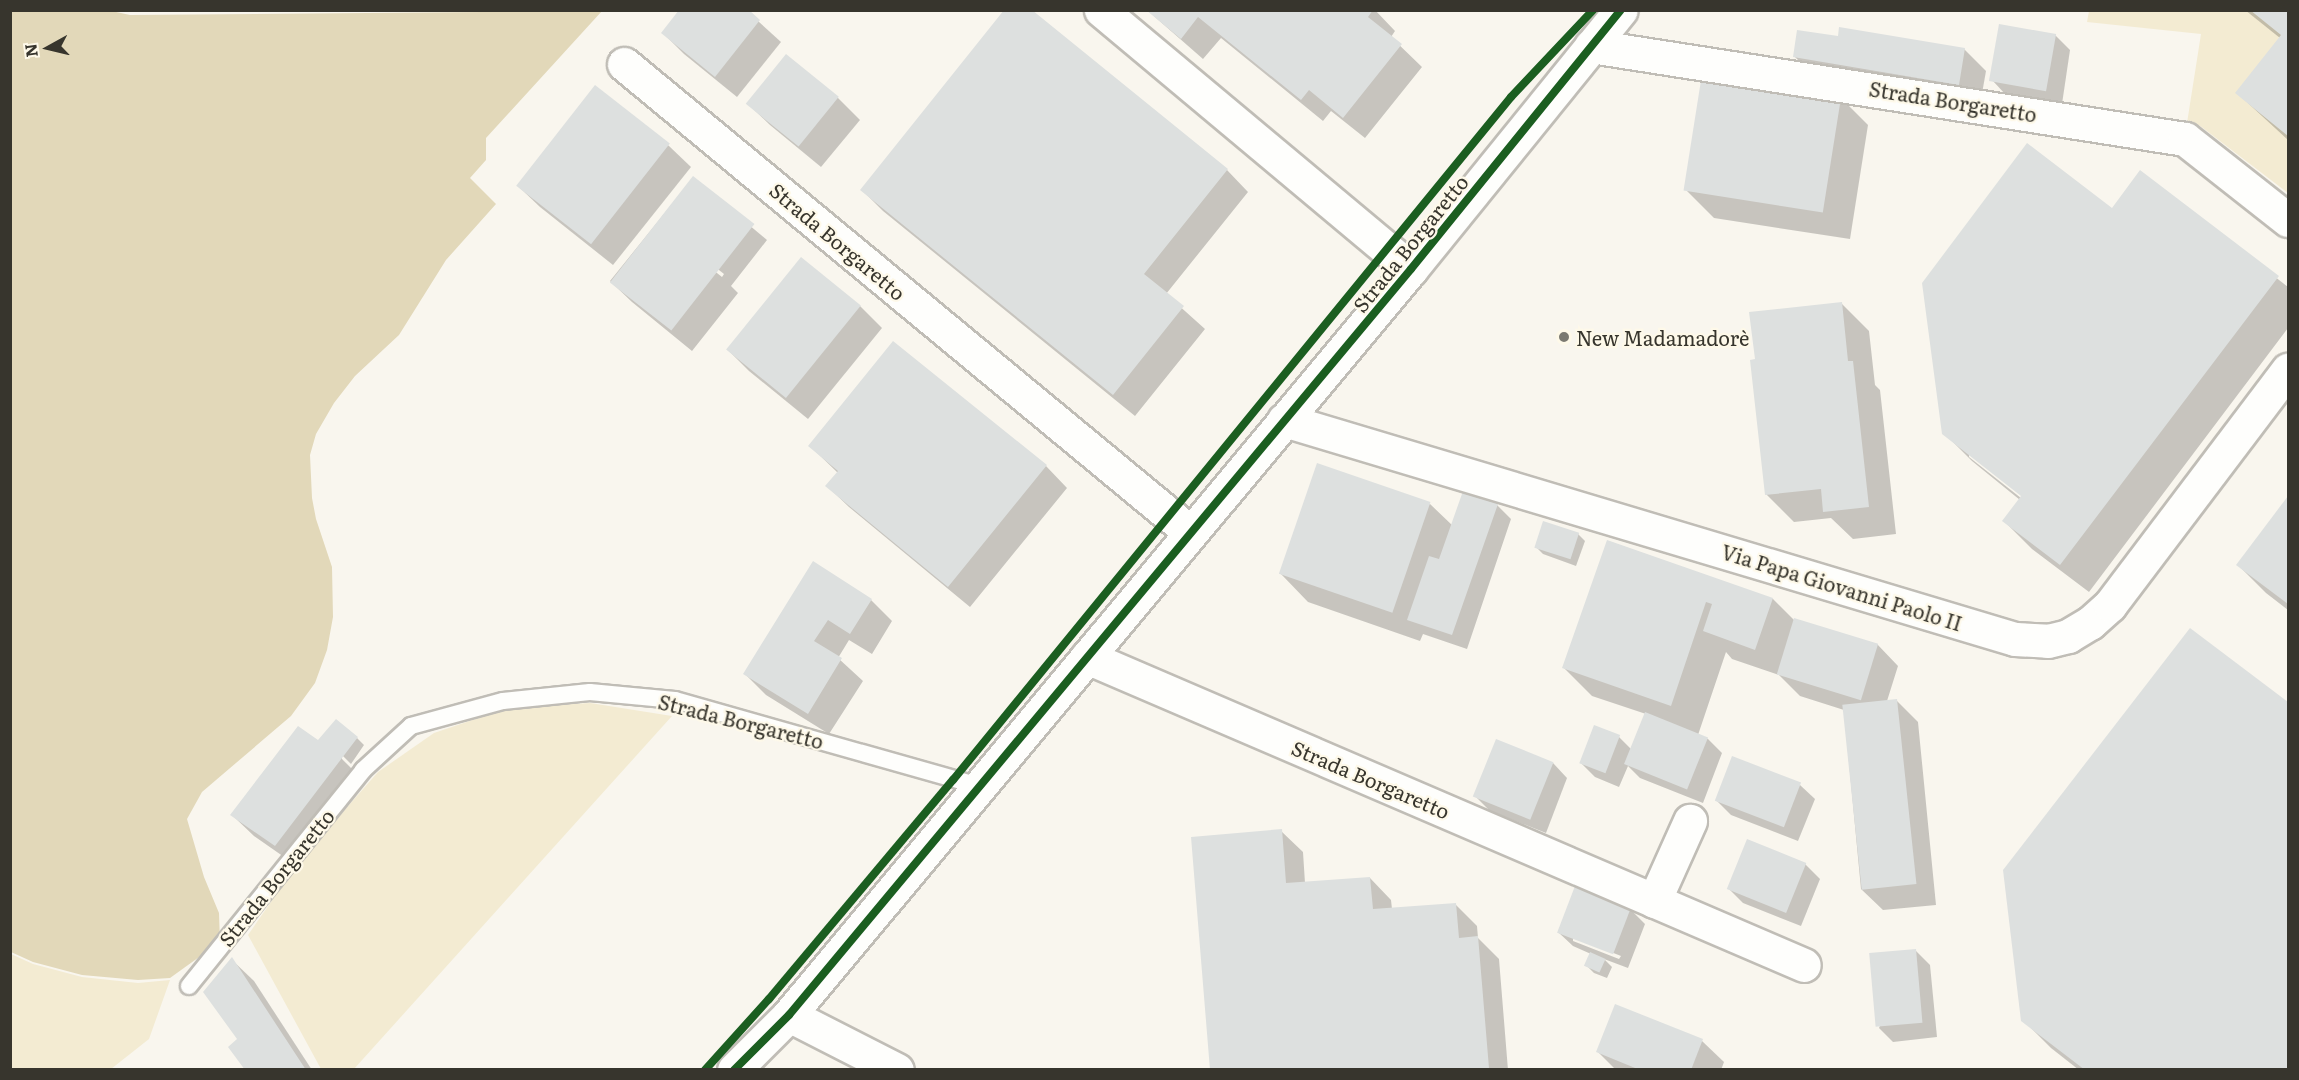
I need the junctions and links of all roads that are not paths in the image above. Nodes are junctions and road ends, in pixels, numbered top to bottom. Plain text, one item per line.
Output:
1 (1101, 10) edge
2 (1620, 10) edge
3 (1591, 46) junction
4 (624, 64) dead end
5 (2289, 220) edge
6 (1411, 269) junction
7 (2289, 370) edge
8 (1284, 420) junction
9 (1190, 532) junction
10 (1087, 657) junction
11 (980, 786) junction
12 (1690, 821) dead end
13 (1654, 901) junction
14 (1804, 965) dead end
15 (189, 986) dead end
16 (789, 1015) junction
17 (734, 1070) edge
18 (897, 1070) edge

1 - 6 street, Strada Borgaretto
2 - 3 street, Strada Borgaretto
3 - 5 street, Strada Borgaretto
3 - 6 street, Strada Borgaretto
4 - 9 street, Strada Borgaretto
6 - 8 street, Strada Borgaretto
7 - 8 street, Via Papa Giovanni Paolo II
8 - 9 street, Strada Borgaretto
9 - 10 street, Strada Borgaretto
10 - 11 street, Strada Borgaretto
10 - 13 street, Strada Borgaretto
11 - 15 lane, Strada Borgaretto
11 - 16 street, Strada Borgaretto
12 - 13 street
13 - 14 street, Strada Borgaretto
16 - 17 street, Strada Borgaretto
16 - 18 street

